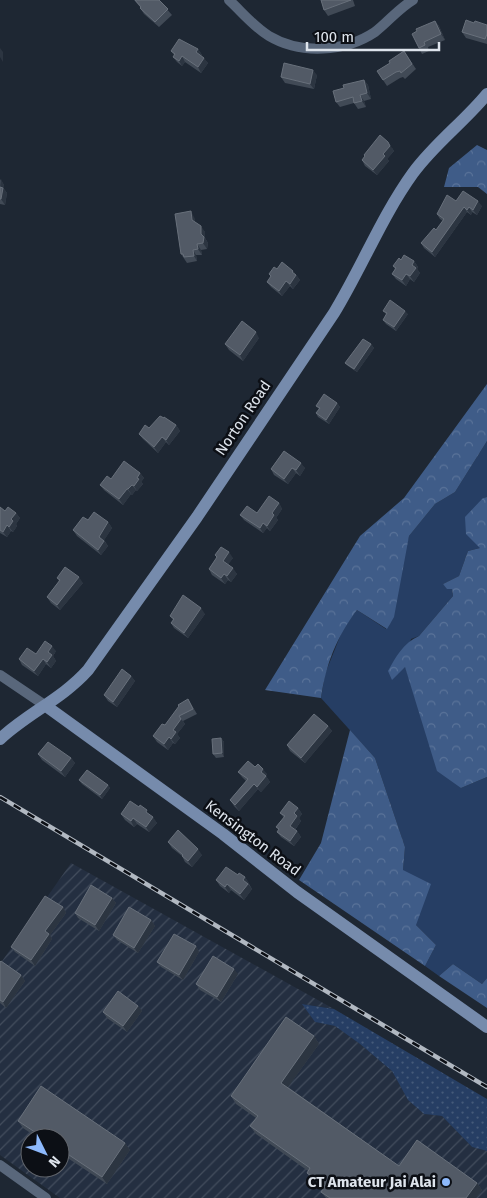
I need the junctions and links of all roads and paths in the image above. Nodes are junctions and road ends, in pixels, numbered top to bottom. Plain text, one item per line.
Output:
1 (229, 0) edge
2 (413, 0) edge
3 (487, 94) edge
4 (0, 674) edge
5 (46, 706) junction
6 (0, 739) edge
7 (487, 1027) edge
8 (0, 1165) edge
9 (46, 1198) edge

1 - 2 street
3 - 5 main road, Norton Road
4 - 5 street, Kensington Road
5 - 6 main road, Norton Road
5 - 7 main road, Kensington Road
8 - 9 street

